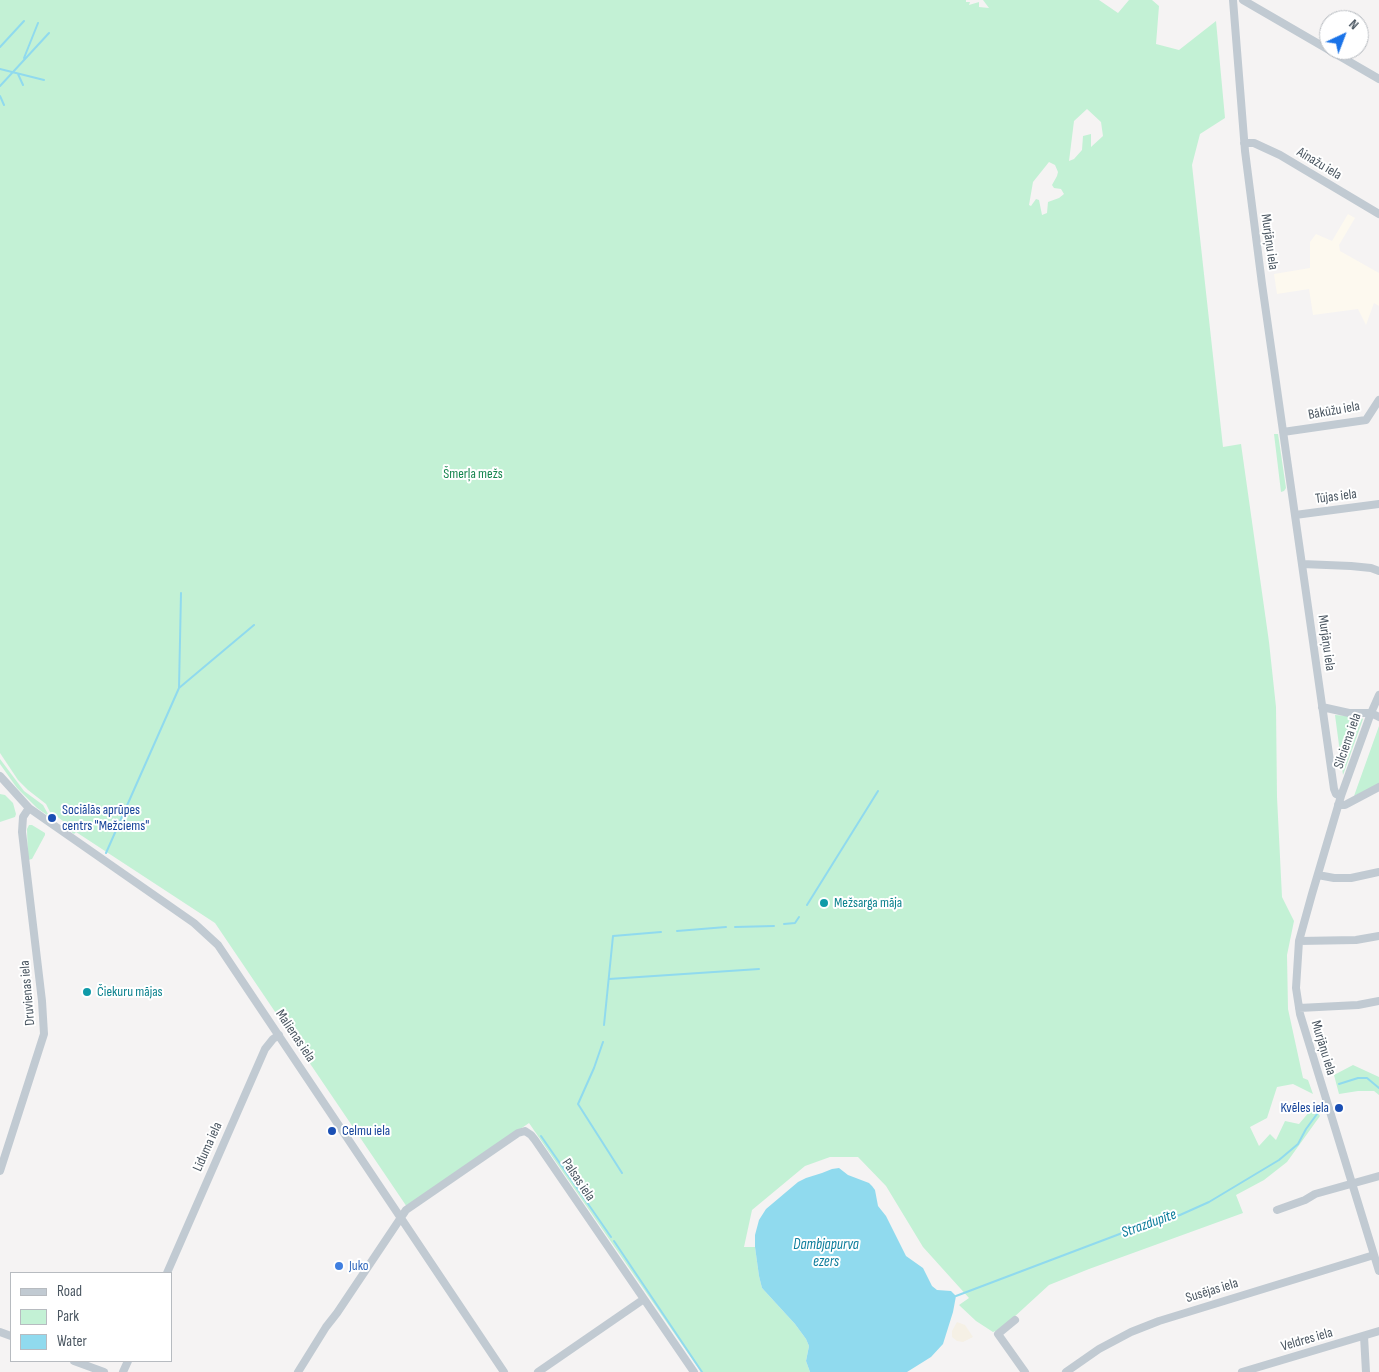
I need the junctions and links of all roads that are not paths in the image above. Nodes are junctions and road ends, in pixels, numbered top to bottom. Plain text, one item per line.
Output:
1 (1233, 0) edge
2 (1243, 0) edge
3 (1379, 79) edge
4 (1244, 143) junction
5 (1379, 214) edge
6 (1378, 402) edge
7 (1283, 432) junction
8 (1379, 504) edge
9 (1295, 515) junction
10 (1302, 564) junction
11 (1379, 571) edge
12 (1379, 695) edge
13 (1322, 707) junction
14 (1371, 713) junction
15 (1379, 717) edge
16 (0, 776) edge
17 (1379, 787) edge
18 (1341, 796) junction
19 (1338, 806) junction
20 (29, 808) junction
21 (1379, 872) edge
22 (1318, 875) junction
23 (1379, 936) edge
24 (1299, 942) junction
25 (1379, 1002) edge
26 (1299, 1008) junction
27 (279, 1035) junction
28 (0, 1171) edge
29 (1379, 1176) edge
30 (1352, 1183) junction
31 (1276, 1210) dead end
32 (400, 1217) junction
33 (1374, 1255) junction
34 (1379, 1271) edge
35 (166, 1272) edge
36 (644, 1299) junction
37 (1015, 1320) dead end
38 (1379, 1332) edge
39 (1364, 1336) junction
40 (77, 1362) edge
41 (104, 1372) edge
42 (298, 1372) edge
43 (504, 1372) edge
44 (538, 1372) edge
45 (694, 1372) edge
46 (1025, 1372) edge
47 (1066, 1372) edge
48 (1242, 1372) edge
49 (1366, 1372) edge

1 - 4 street, Murjāņu iela
2 - 3 street
4 - 5 street, Ainažu iela
4 - 7 street, Murjāņu iela
6 - 7 street, Bākūžu iela
7 - 9 street, Murjāņu iela
8 - 9 street, Tūjas iela
9 - 10 street, Murjāņu iela
10 - 11 street
10 - 13 street, Murjāņu iela
12 - 14 street, Silciema iela
13 - 14 street
13 - 18 street, Murjāņu iela
14 - 15 street
14 - 18 street, Silciema iela
16 - 20 street, Malienas iela
17 - 19 street
18 - 19 street, Murjāņu iela
19 - 22 street, Murjāņu iela
20 - 27 street, Malienas iela
20 - 28 street, Druvienas iela
21 - 22 street
22 - 24 street, Murjāņu iela
23 - 24 street
24 - 26 street, Murjāņu iela
25 - 26 street
26 - 30 street, Murjāņu iela
27 - 32 street, Malienas iela
27 - 35 street, Līduma iela
29 - 30 street
30 - 31 street
30 - 33 street, Murjāņu iela
32 - 36 street, Palsas iela
32 - 42 street
32 - 43 street, Malienas iela
33 - 34 street, Murjāņu iela
33 - 47 street, Susējas iela
36 - 44 street
36 - 45 street, Palsas iela
37 - 46 street
38 - 39 street, Veldres iela
39 - 48 street, Veldres iela
39 - 49 street
40 - 41 street

